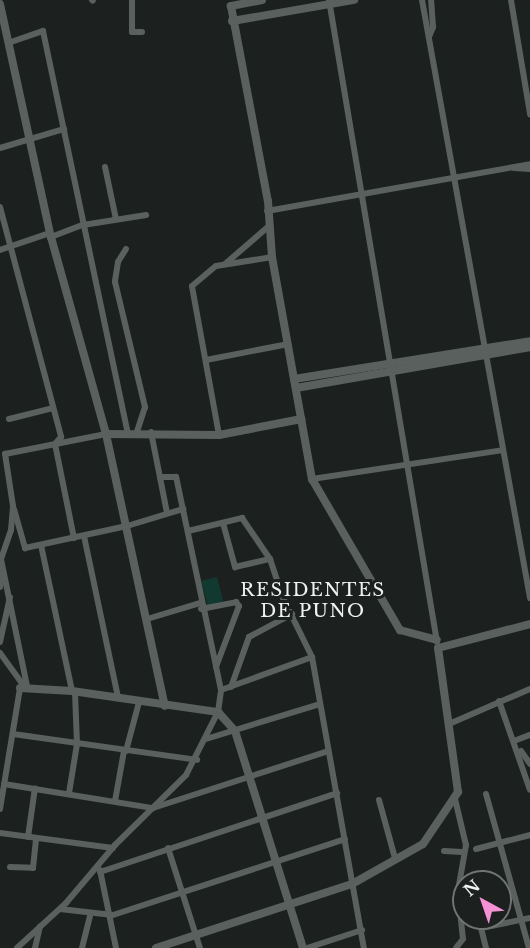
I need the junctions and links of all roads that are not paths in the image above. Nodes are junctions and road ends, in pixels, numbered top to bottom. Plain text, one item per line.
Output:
1 (132, 0) edge
2 (262, 0) edge
3 (354, 0) edge
4 (423, 0) edge
5 (431, 0) edge
6 (511, 0) edge
7 (329, 2) edge
8 (231, 3) edge
9 (0, 4) edge
10 (232, 21) junction
11 (142, 32) dead end
12 (429, 38) junction
13 (11, 44) junction
14 (0, 48) edge
15 (530, 114) edge
16 (64, 129) junction
17 (31, 140) junction
18 (0, 148) edge
19 (530, 164) edge
20 (105, 167) dead end
21 (511, 167) junction
22 (530, 169) edge
23 (454, 177) junction
24 (362, 193) junction
25 (0, 207) edge
26 (267, 211) junction
27 (146, 215) dead end
28 (116, 219) junction
29 (83, 225) junction
30 (269, 226) junction
31 (51, 235) junction
32 (9, 248) junction
33 (126, 249) dead end
34 (0, 250) edge
35 (272, 257) junction
36 (225, 265) junction
37 (530, 341) edge
38 (288, 344) junction
39 (530, 347) edge
40 (483, 354) junction
41 (206, 360) junction
42 (391, 369) junction
43 (295, 383) junction
44 (53, 408) junction
45 (9, 419) dead end
46 (301, 419) junction
47 (127, 431) junction
48 (137, 432) junction
49 (151, 432) junction
50 (106, 434) junction
51 (219, 435) junction
52 (55, 444) junction
53 (504, 450) junction
54 (407, 467) junction
55 (160, 477) junction
56 (312, 479) junction
57 (13, 506) junction
58 (183, 508) junction
59 (167, 513) junction
60 (223, 523) junction
61 (127, 526) junction
62 (188, 531) junction
63 (84, 536) junction
64 (74, 538) junction
65 (41, 545) junction
66 (270, 559) junction
67 (3, 568) junction
68 (0, 587) edge
69 (10, 597) junction
70 (530, 598) edge
71 (200, 606) junction
72 (292, 614) junction
73 (147, 619) junction
74 (530, 624) edge
75 (0, 642) edge
76 (437, 644) junction
77 (0, 653) edge
78 (312, 657) junction
79 (216, 667) junction
80 (23, 687) junction
81 (231, 687) junction
82 (530, 689) edge
83 (221, 690) junction
84 (73, 691) junction
85 (118, 698) junction
86 (499, 701) junction
87 (139, 702) junction
88 (320, 704) junction
89 (165, 706) junction
90 (218, 712) junction
91 (450, 724) junction
92 (236, 731) junction
93 (13, 734) junction
94 (530, 735) edge
95 (206, 739) junction
96 (514, 741) junction
97 (77, 744) junction
98 (125, 751) junction
99 (328, 751) junction
100 (197, 760) junction
101 (530, 764) edge
102 (250, 774) junction
103 (4, 784) junction
104 (35, 788) junction
105 (530, 790) edge
106 (69, 793) junction
107 (337, 793) junction
108 (486, 794) dead end
109 (455, 799) junction
110 (379, 800) dead end
111 (116, 801) junction
112 (153, 808) junction
113 (0, 809) edge
114 (264, 816) junction
115 (0, 833) edge
116 (530, 835) edge
117 (28, 837) junction
118 (36, 838) junction
119 (345, 839) junction
120 (500, 843) junction
121 (113, 848) junction
122 (168, 848) junction
123 (476, 849) dead end
124 (444, 851) dead end
125 (462, 852) junction
126 (395, 858) junction
127 (276, 861) junction
128 (10, 867) dead end
129 (99, 869) junction
130 (352, 884) junction
131 (181, 891) junction
132 (289, 906) junction
133 (60, 909) junction
134 (91, 913) junction
135 (108, 915) junction
136 (530, 918) edge
137 (522, 920) junction
138 (40, 927) junction
139 (362, 930) junction
140 (196, 935) junction
141 (17, 948) edge
142 (35, 948) edge
143 (82, 948) edge
144 (116, 948) edge
145 (156, 948) edge
146 (200, 948) edge
147 (303, 948) edge
148 (307, 948) edge
149 (364, 948) edge
150 (456, 948) edge
151 (486, 948) edge
152 (530, 948) edge

1 - 11 street
2 - 8 street
3 - 7 street
4 - 12 street
5 - 12 street
6 - 15 street
7 - 10 street
7 - 24 street
8 - 10 street
9 - 13 street
10 - 26 street
12 - 23 street
13 - 14 street
13 - 16 street
13 - 17 street
16 - 17 street
16 - 29 street
17 - 18 street
17 - 31 street
19 - 21 street
20 - 28 street
21 - 22 street
21 - 23 street
23 - 24 street
23 - 40 street
24 - 26 street
24 - 42 street
25 - 32 street
26 - 30 street
27 - 28 street
28 - 29 street
29 - 31 street
29 - 47 street
30 - 35 street
30 - 36 street
31 - 32 street
31 - 50 street
32 - 34 street
32 - 44 street
33 - 48 street
35 - 36 street
35 - 38 street
36 - 41 street
37 - 40 street
38 - 41 street
38 - 43 street
39 - 40 street
40 - 42 street
40 - 53 street
41 - 51 street
42 - 43 street
42 - 54 street
43 - 46 street
44 - 45 street
44 - 52 street
46 - 51 street
46 - 56 street
47 - 48 street
47 - 50 street
48 - 49 street
49 - 51 street
49 - 55 street
50 - 52 street
50 - 61 street
52 - 57 street
52 - 64 street
53 - 54 street
53 - 70 street
54 - 56 street
54 - 76 street
55 - 58 street
55 - 59 street
56 - 76 street
57 - 65 street
57 - 67 street
58 - 59 street
58 - 62 street
59 - 61 street
60 - 62 street
60 - 66 street
60 - 66 street
61 - 63 street
61 - 73 street
62 - 71 street
63 - 64 street
63 - 85 street
64 - 65 street
65 - 84 street
66 - 72 street
67 - 68 street
67 - 69 street
69 - 75 street
69 - 80 street
71 - 73 street
71 - 79 street
71 - 79 street
72 - 78 street
72 - 81 street
73 - 89 street
74 - 76 street
76 - 91 street
77 - 80 street
78 - 81 street
78 - 88 street
79 - 83 street
80 - 84 street
80 - 93 street
81 - 83 street
82 - 86 street
83 - 90 street
84 - 85 street
84 - 97 street
85 - 87 street
86 - 91 street
86 - 96 street
87 - 89 street
87 - 98 street
88 - 92 street
88 - 99 street
89 - 90 street
90 - 92 street
90 - 95 street
91 - 109 street
92 - 95 street
92 - 102 street
93 - 97 street
93 - 103 street
94 - 96 street
95 - 100 street
96 - 101 street
96 - 105 street
97 - 98 street
97 - 106 street
98 - 100 street
98 - 111 street
99 - 102 street
99 - 107 street
100 - 112 street
102 - 112 street
102 - 114 street
103 - 104 street
103 - 113 street
104 - 106 street
104 - 117 street
106 - 111 street
107 - 114 street
107 - 119 street
108 - 120 street
109 - 125 street
109 - 126 street
110 - 126 street
111 - 112 street
112 - 121 street
114 - 122 street
114 - 127 street
115 - 117 street
116 - 120 street
117 - 118 street
118 - 121 street
118 - 128 street
119 - 127 street
119 - 130 street
120 - 123 street
120 - 137 street
121 - 129 street
122 - 129 street
122 - 131 street
124 - 125 street
125 - 150 street
126 - 130 street
127 - 131 street
127 - 132 street
129 - 133 street
129 - 135 street
130 - 132 street
130 - 139 street
131 - 135 street
131 - 140 street
132 - 140 street
132 - 147 street
133 - 134 street
133 - 138 street
134 - 135 street
134 - 143 street
135 - 144 street
136 - 137 street
137 - 151 street
137 - 152 street
138 - 141 street
138 - 142 street
139 - 148 street
139 - 149 street
140 - 145 street
140 - 146 street

